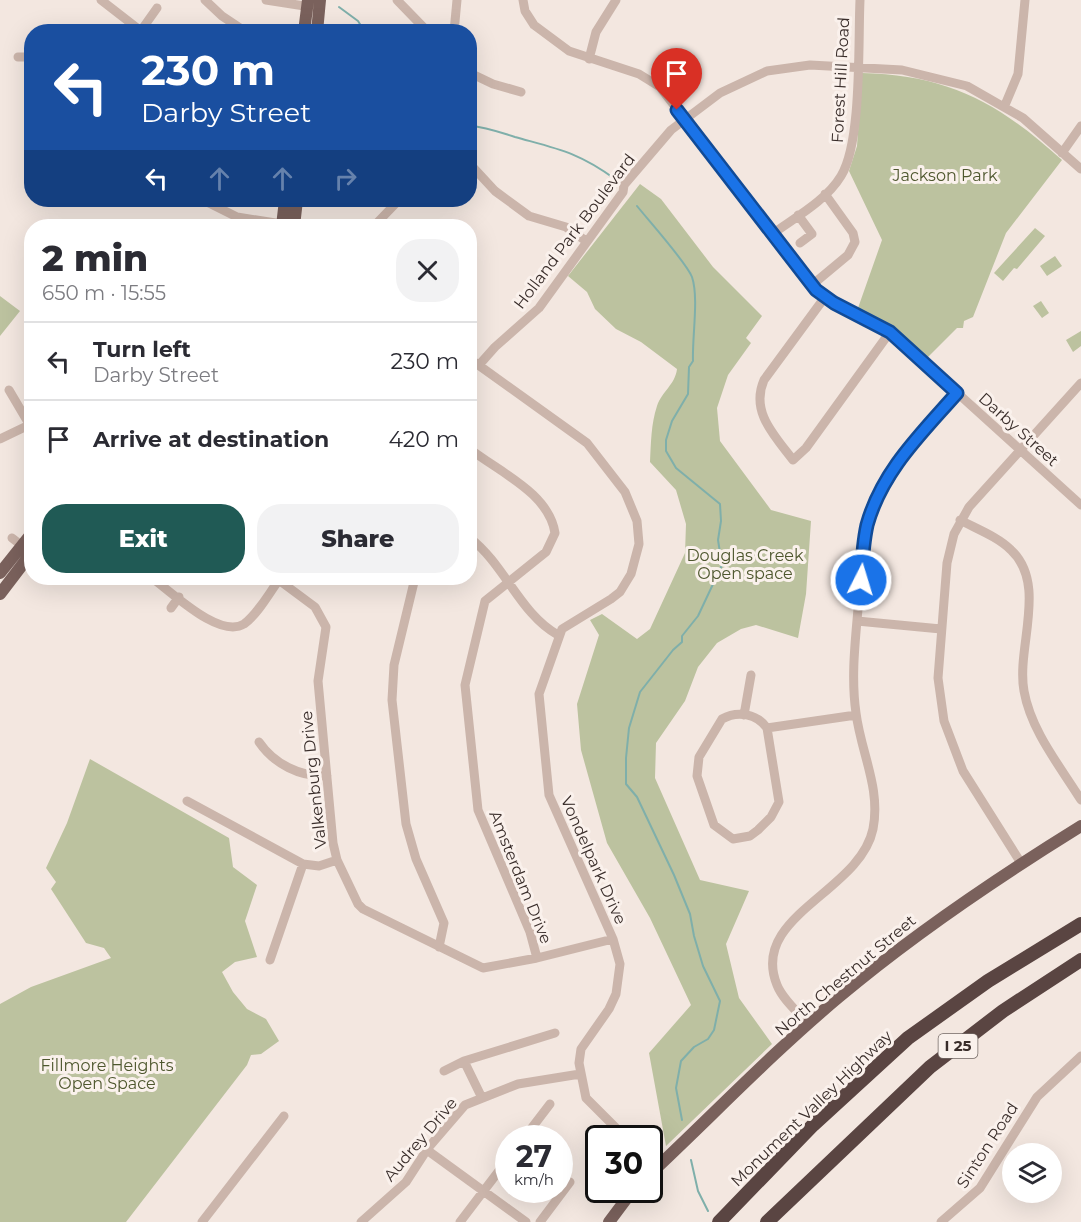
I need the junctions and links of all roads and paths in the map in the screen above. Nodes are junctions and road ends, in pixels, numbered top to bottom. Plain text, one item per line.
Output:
1 (101, 0) edge
2 (206, 0) edge
3 (266, 0) edge
4 (397, 0) edge
5 (457, 0) edge
6 (523, 0) edge
7 (616, 0) edge
8 (860, 0) edge
9 (1025, 0) edge
10 (315, 3) edge
11 (158, 8) dead end
12 (131, 24) edge
13 (145, 24) edge
14 (234, 24) edge
15 (307, 24) edge
16 (316, 24) edge
17 (420, 24) edge
18 (455, 24) edge
19 (18, 57) dead end
20 (24, 57) edge
21 (589, 59) junction
22 (857, 67) junction
23 (477, 76) edge
24 (521, 92) dead end
25 (1005, 105) junction
26 (684, 120) junction
27 (1081, 126) edge
28 (1062, 153) junction
29 (1081, 169) edge
30 (477, 172) edge
31 (738, 191) junction
32 (825, 194) junction
33 (729, 198) dead end
34 (217, 207) edge
35 (392, 207) edge
36 (798, 215) junction
37 (249, 219) edge
38 (381, 219) edge
39 (771, 235) junction
40 (586, 241) junction
41 (800, 243) dead end
42 (812, 285) junction
43 (825, 297) junction
44 (890, 332) junction
45 (479, 365) joint
46 (1080, 387) edge
47 (9, 390) dead end
48 (957, 393) junction
49 (24, 416) edge
50 (24, 430) edge
51 (0, 440) edge
52 (1020, 450) junction
53 (477, 454) edge
54 (1081, 505) edge
55 (960, 520) junction
56 (477, 544) edge
57 (21, 545) edge
58 (0, 573) edge
59 (509, 580) junction
60 (162, 585) edge
61 (273, 585) edge
62 (285, 585) edge
63 (411, 585) edge
64 (0, 594) edge
65 (179, 597) junction
66 (171, 608) dead end
67 (857, 621) junction
68 (940, 629) junction
69 (558, 635) junction
70 (751, 675) dead end
71 (744, 715) junction
72 (856, 715) junction
73 (767, 728) junction
74 (259, 742) dead end
75 (327, 776) junction
76 (1081, 800) edge
77 (188, 801) dead end
78 (1081, 826) edge
79 (337, 860) junction
80 (1021, 863) junction
81 (303, 864) junction
82 (1081, 924) edge
83 (613, 939) junction
84 (439, 947) junction
85 (537, 958) junction
86 (270, 960) dead end
87 (1081, 960) edge
88 (808, 1024) junction
89 (555, 1033) dead end
90 (1081, 1056) edge
91 (464, 1061) junction
92 (444, 1071) dead end
93 (580, 1074) junction
94 (482, 1098) junction
95 (550, 1104) dead end
96 (284, 1116) dead end
97 (534, 1125) edge
98 (613, 1125) edge
99 (427, 1150) junction
100 (663, 1158) edge
101 (495, 1176) edge
102 (484, 1191) junction
103 (554, 1203) edge
104 (622, 1203) edge
105 (202, 1222) edge
106 (361, 1222) edge
107 (460, 1222) edge
108 (526, 1222) edge
109 (540, 1222) edge
110 (609, 1222) edge
111 (719, 1222) edge
112 (767, 1222) edge
113 (941, 1222) edge

1 - 12 street
2 - 14 street
3 - 10 street
4 - 17 street
5 - 18 street
6 - 21 street, Darby Street
7 - 21 street
8 - 22 street, Forest Hill Road
9 - 25 street
10 - 15 main road
10 - 16 main road
11 - 13 street
19 - 20 street
21 - 26 street, Darby Street
22 - 25 street, Holland Park Boulevard
22 - 26 street, Holland Park Boulevard
22 - 32 street, Forest Hill Road
23 - 24 street
25 - 28 street, Holland Park Boulevard
26 - 31 street, Darby Street
26 - 40 street, Holland Park Boulevard
27 - 28 street
28 - 29 street, Holland Park Boulevard
30 - 40 street
31 - 33 street
31 - 39 street, Darby Street
32 - 36 street, Forest Hill Road
32 - 42 street
34 - 37 street
35 - 38 street
36 - 39 street, Forest Hill Road
36 - 41 street
39 - 42 street, Darby Street
40 - 45 street, Holland Park Boulevard
42 - 43 street, Darby Street
43 - 44 street, Darby Street
43 - 44 street
44 - 48 street, Darby Street
45 - 69 street, Vondelpark Drive
46 - 52 street
47 - 49 street
48 - 52 street, Darby Street
48 - 67 street
50 - 51 street
52 - 54 street, Darby Street
52 - 55 street
53 - 59 street, Amsterdam Drive
55 - 68 street
55 - 76 street
56 - 59 street
57 - 58 main road
57 - 64 main road
59 - 69 street
59 - 85 street, Amsterdam Drive
60 - 65 street
61 - 65 street
62 - 75 street, Valkenburg Drive
63 - 84 street
65 - 66 street
67 - 68 street
67 - 72 street
68 - 80 street
69 - 83 street, Vondelpark Drive
70 - 71 street
71 - 73 street
71 - 73 street
72 - 73 street
72 - 88 street
74 - 75 street
75 - 79 street, Valkenburg Drive
77 - 81 street
78 - 80 main road, North Chestnut Street
79 - 81 street
79 - 84 street, Valkenburg Drive
80 - 88 main road, North Chestnut Street
81 - 86 street
82 - 111 highway, Monument Valley Highway / I 25
83 - 85 street, Valkenburg Drive
83 - 93 street, Vondelpark Drive
84 - 85 street, Valkenburg Drive
87 - 112 highway, I 25
88 - 100 main road, North Chestnut Street
89 - 91 street
90 - 113 street, Sinton Road
91 - 92 street
91 - 94 street
93 - 94 street, Audrey Drive
93 - 98 street, Vondelpark Drive
94 - 99 street, Audrey Drive
95 - 97 street
96 - 105 street
99 - 102 street
99 - 106 street, Audrey Drive
101 - 102 street
102 - 107 street
102 - 108 street
103 - 109 street
104 - 110 main road

